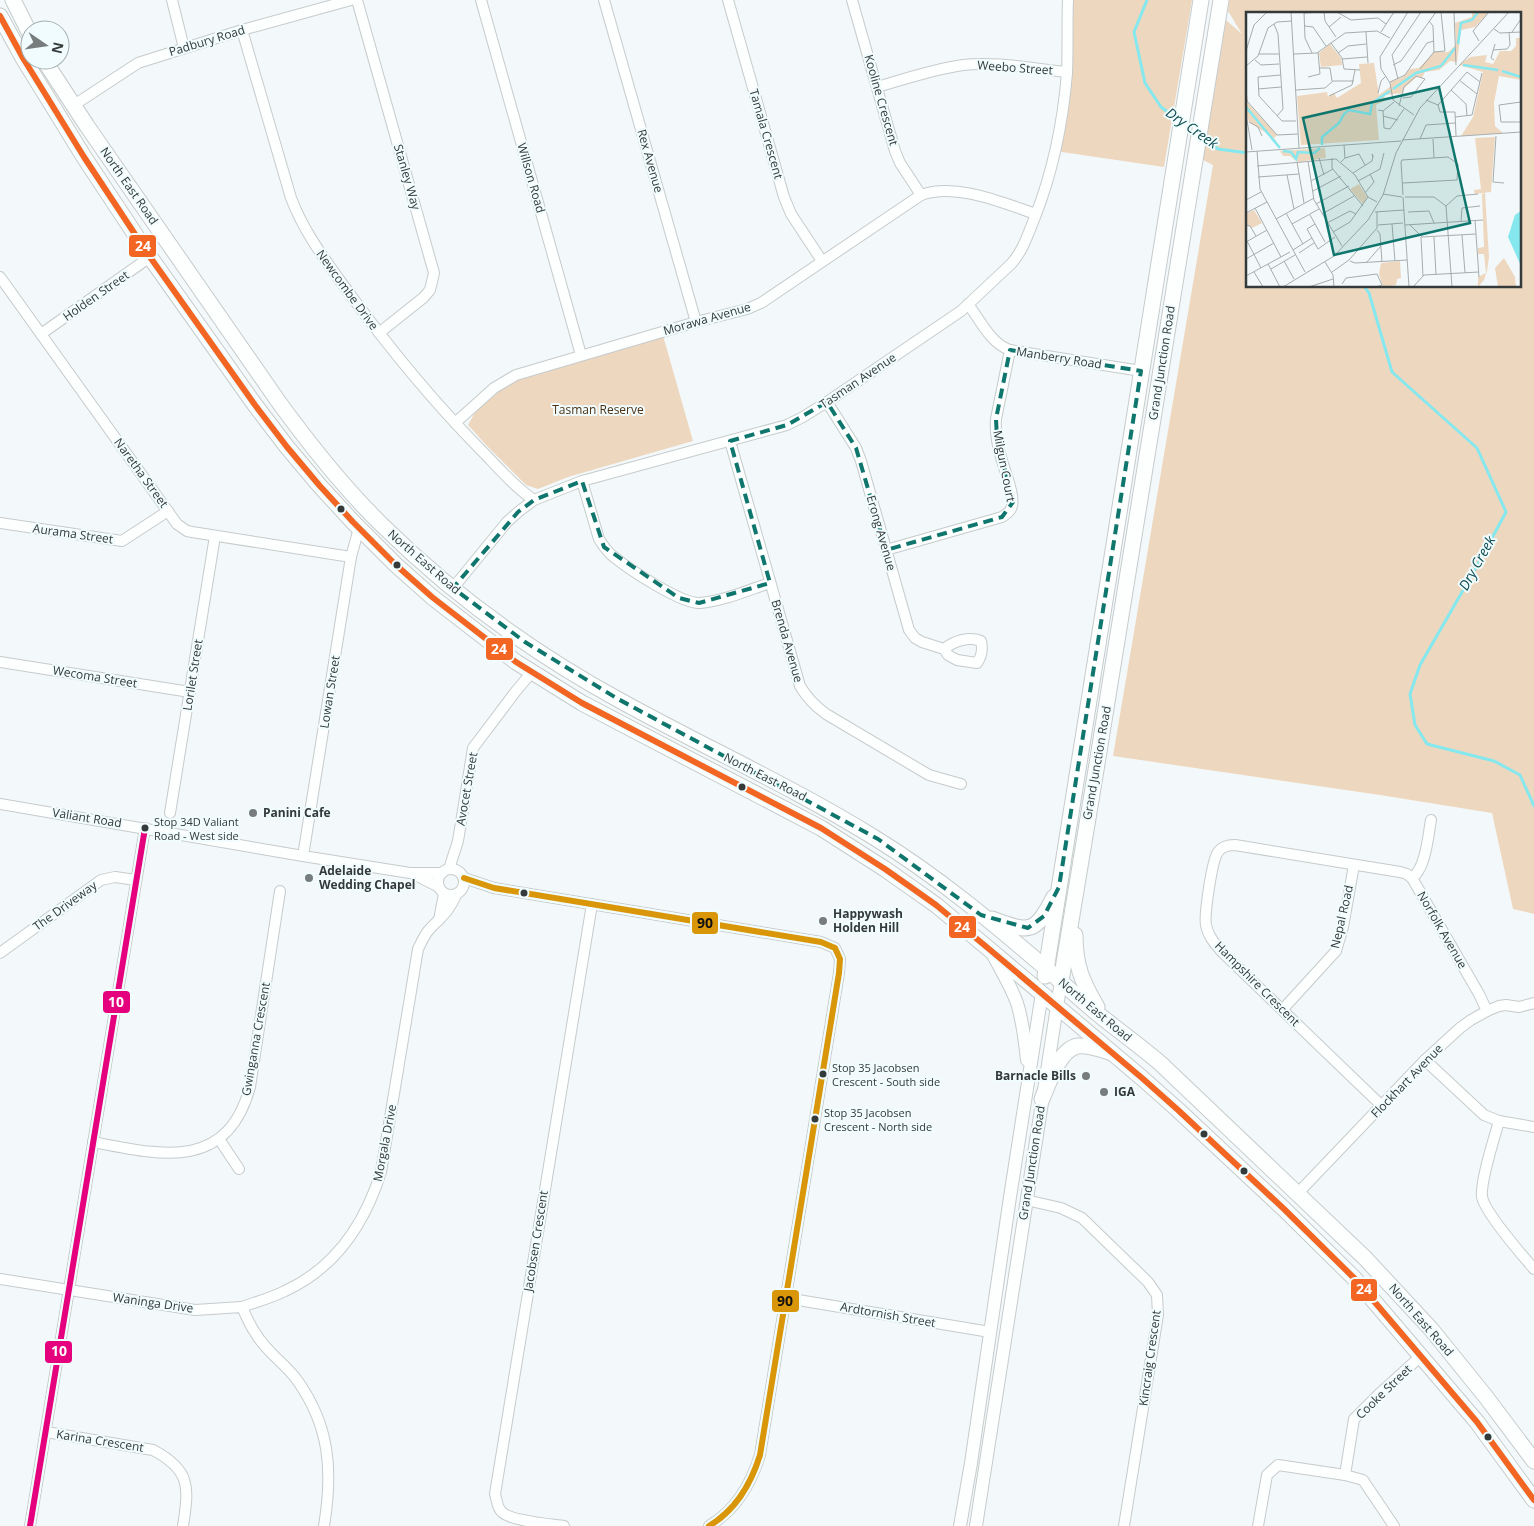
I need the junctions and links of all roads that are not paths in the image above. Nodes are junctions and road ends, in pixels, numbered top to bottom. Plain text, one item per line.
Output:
1 (13, 0) edge
2 (172, 0) edge
3 (351, 0) edge
4 (357, 0) edge
5 (481, 0) edge
6 (604, 0) edge
7 (728, 0) edge
8 (852, 0) edge
9 (1068, 0) edge
10 (1201, 0) edge
11 (1221, 0) edge
12 (0, 16) edge
13 (23, 20) edge
14 (242, 30) junction
15 (184, 48) junction
16 (51, 70) edge
17 (1067, 72) junction
18 (877, 87) junction
19 (48, 98) junction
20 (74, 105) junction
21 (84, 157) junction
22 (921, 195) junction
23 (1036, 214) junction
24 (150, 257) junction
25 (822, 261) junction
26 (0, 278) edge
27 (968, 304) junction
28 (696, 322) junction
29 (379, 333) junction
30 (41, 334) junction
31 (1010, 350) junction
32 (581, 355) junction
33 (1141, 371) junction
34 (1160, 374) junction
35 (827, 402) junction
36 (455, 423) junction
37 (730, 441) junction
38 (582, 481) junction
39 (348, 489) junction
40 (534, 500) junction
41 (168, 511) junction
42 (0, 523) edge
43 (359, 528) junction
44 (385, 528) junction
45 (215, 536) junction
46 (886, 550) junction
47 (351, 557) junction
48 (770, 583) junction
49 (453, 588) junction
50 (525, 642) junction
51 (944, 649) dead end
52 (0, 662) edge
53 (568, 670) junction
54 (532, 672) junction
55 (190, 692) junction
56 (1084, 732) junction
57 (1102, 734) junction
58 (961, 784) dead end
59 (0, 804) edge
60 (170, 814) dead end
61 (1431, 820) dead end
62 (145, 828) junction
63 (458, 842) junction
64 (303, 856) junction
65 (1354, 865) junction
66 (445, 871) junction
67 (410, 873) junction
68 (462, 875) junction
69 (1412, 878) junction
70 (136, 880) junction
71 (1060, 887) junction
72 (494, 888) junction
73 (442, 890) junction
74 (280, 891) dead end
75 (459, 892) junction
76 (1075, 894) junction
77 (592, 904) junction
78 (981, 915) junction
79 (439, 921) junction
80 (989, 949) junction
81 (0, 953) edge
82 (1046, 968) junction
83 (1061, 981) junction
84 (1042, 993) junction
85 (1534, 1003) edge
86 (1057, 1006) junction
87 (1283, 1010) junction
88 (1486, 1011) junction
89 (1104, 1019) junction
90 (1113, 1053) junction
91 (1425, 1060) junction
92 (1028, 1075) junction
93 (1042, 1099) junction
94 (1382, 1106) junction
95 (1499, 1121) junction
96 (1534, 1127) edge
97 (219, 1139) junction
98 (93, 1142) junction
99 (239, 1169) dead end
100 (1298, 1193) junction
101 (1268, 1194) junction
102 (1010, 1197) junction
103 (1026, 1200) junction
104 (1302, 1227) junction
105 (1534, 1270) edge
106 (0, 1279) edge
107 (69, 1290) junction
108 (786, 1298) junction
109 (242, 1307) junction
110 (990, 1332) junction
111 (1006, 1335) junction
112 (1421, 1356) junction
113 (46, 1432) junction
114 (1534, 1461) edge
115 (1345, 1475) junction
116 (1532, 1494) edge
117 (30, 1526) edge
118 (183, 1526) edge
119 (324, 1526) edge
120 (564, 1526) edge
121 (709, 1526) edge
122 (960, 1526) edge
123 (976, 1526) edge
124 (1124, 1526) edge
125 (1258, 1526) edge
126 (1394, 1526) edge

1 - 13 highway
2 - 15 street
3 - 14 street, Padbury Road
4 - 29 street, Stanley Way
5 - 32 street, Willson Road
6 - 28 street, Rex Avenue
7 - 25 street, Tamala Crescent
8 - 18 street, Kooline Crescent
9 - 17 street, Tasman Avenue
10 - 33 highway, Grand Junction Road
11 - 34 highway, Grand Junction Road
12 - 19 highway, North East Road
14 - 15 street, Padbury Road
14 - 29 street, Newcombe Drive
15 - 20 street, Padbury Road
16 - 20 highway, North East Road
17 - 18 street, Weebo Street
17 - 23 street, Tasman Avenue
18 - 22 street, Kooline Crescent
19 - 20 highway
19 - 21 highway, North East Road
20 - 21 highway
20 - 39 highway, North East Road
21 - 24 highway, North East Road
22 - 23 street, Morawa Avenue
22 - 25 street, Morawa Avenue
23 - 27 street, Tasman Avenue
24 - 30 street, Holden Street
24 - 43 highway, North East Road
25 - 28 street, Morawa Avenue
26 - 30 street, Naretha Street
27 - 31 street, Manberry Road
27 - 35 street, Tasman Avenue
28 - 32 street, Morawa Avenue
29 - 36 street, Newcombe Drive
30 - 41 street, Naretha Street
31 - 33 street, Manberry Road
31 - 46 street, Milgun Court
32 - 36 street, Morawa Avenue
33 - 34 highway
33 - 56 highway, Grand Junction Road
34 - 57 highway, Grand Junction Road
35 - 37 street, Tasman Avenue
35 - 46 street, Erong Avenue
36 - 40 street, Newcombe Drive
37 - 38 street, Tasman Avenue
37 - 48 street, Brenda Avenue
38 - 40 street, Tasman Avenue
38 - 48 street
39 - 43 highway
39 - 44 highway, North East Road
40 - 49 street, Tasman Avenue
41 - 42 street, Aurama Street
41 - 45 street, Naretha Street
43 - 44 highway
43 - 47 street, Lowan Street
43 - 54 highway, North East Road
44 - 49 highway, North East Road
45 - 47 street, Naretha Street
45 - 55 street, Lorilet Street
46 - 51 street, Erong Avenue
47 - 64 street, Lowan Street
48 - 58 street, Brenda Avenue
49 - 50 highway, North East Road
50 - 53 highway, North East Road
50 - 54 highway
52 - 55 street, Wecoma Street
53 - 54 highway
53 - 78 highway, North East Road
54 - 63 street, Avocet Street
54 - 80 highway, North East Road
55 - 60 street, Lorilet Street
56 - 57 highway
56 - 71 highway, Grand Junction Road
57 - 76 highway, Grand Junction Road
59 - 62 street, Valiant Road
61 - 69 street, Norfolk Avenue
62 - 64 street, Valiant Road
62 - 70 street
63 - 66 street, Avocet Street
63 - 68 street, Avocet Street
64 - 67 street, Valiant Road
65 - 69 street, Hampshire Crescent
65 - 87 street, Nepal Road
65 - 87 street, Hampshire Crescent
66 - 67 street, Valiant Road
66 - 68 street
66 - 73 street
67 - 73 street, Valiant Road
68 - 72 street
68 - 75 street
69 - 88 street, Norfolk Avenue
70 - 81 street, The Driveway
70 - 98 street
71 - 78 highway
71 - 82 highway, Grand Junction Road
72 - 75 street
72 - 77 street
73 - 75 street
73 - 79 street, Morgala Drive
74 - 97 street, Gwinganna Crescent
75 - 79 street, Morgala Drive
76 - 83 highway, Grand Junction Road
76 - 89 highway
77 - 108 street
77 - 120 street, Jacobsen Crescent
78 - 82 highway, North East Road
79 - 109 street, Morgala Drive
80 - 84 highway, North East Road
80 - 92 main road
82 - 83 highway, North East Road
82 - 84 highway, Grand Junction Road
83 - 86 main road, Grand Junction Road
83 - 89 highway, North East Road
84 - 86 highway, North East Road
84 - 92 main road, Grand Junction Road
85 - 88 street, Flockhart Avenue
86 - 90 highway, North East Road
86 - 93 main road, Grand Junction Road
87 - 94 street, Hampshire Crescent
88 - 91 street, Flockhart Avenue
89 - 100 highway, North East Road
90 - 93 highway
90 - 101 highway, North East Road
91 - 94 street, Flockhart Avenue
91 - 95 street
92 - 102 main road, Grand Junction Road
93 - 103 main road, Grand Junction Road
94 - 100 street, Flockhart Avenue
95 - 96 street
95 - 105 street
97 - 98 street, Gwinganna Crescent
97 - 99 street
98 - 107 street
100 - 101 highway
100 - 104 highway
100 - 114 highway, North East Road
101 - 104 highway, North East Road
102 - 103 main road
102 - 110 main road, Grand Junction Road
103 - 111 main road, Grand Junction Road
103 - 124 street, Kincraig Crescent
104 - 112 highway, North East Road
106 - 107 street, Waninga Drive
107 - 109 street, Waninga Drive
107 - 113 street
108 - 110 street, Ardtornish Street
108 - 121 street
109 - 119 street
110 - 111 main road
110 - 122 main road, Grand Junction Road
111 - 123 main road, Grand Junction Road
112 - 115 street, Cooke Street
112 - 116 highway, North East Road
113 - 117 street
113 - 118 street, Karina Crescent
115 - 125 street
115 - 126 street

